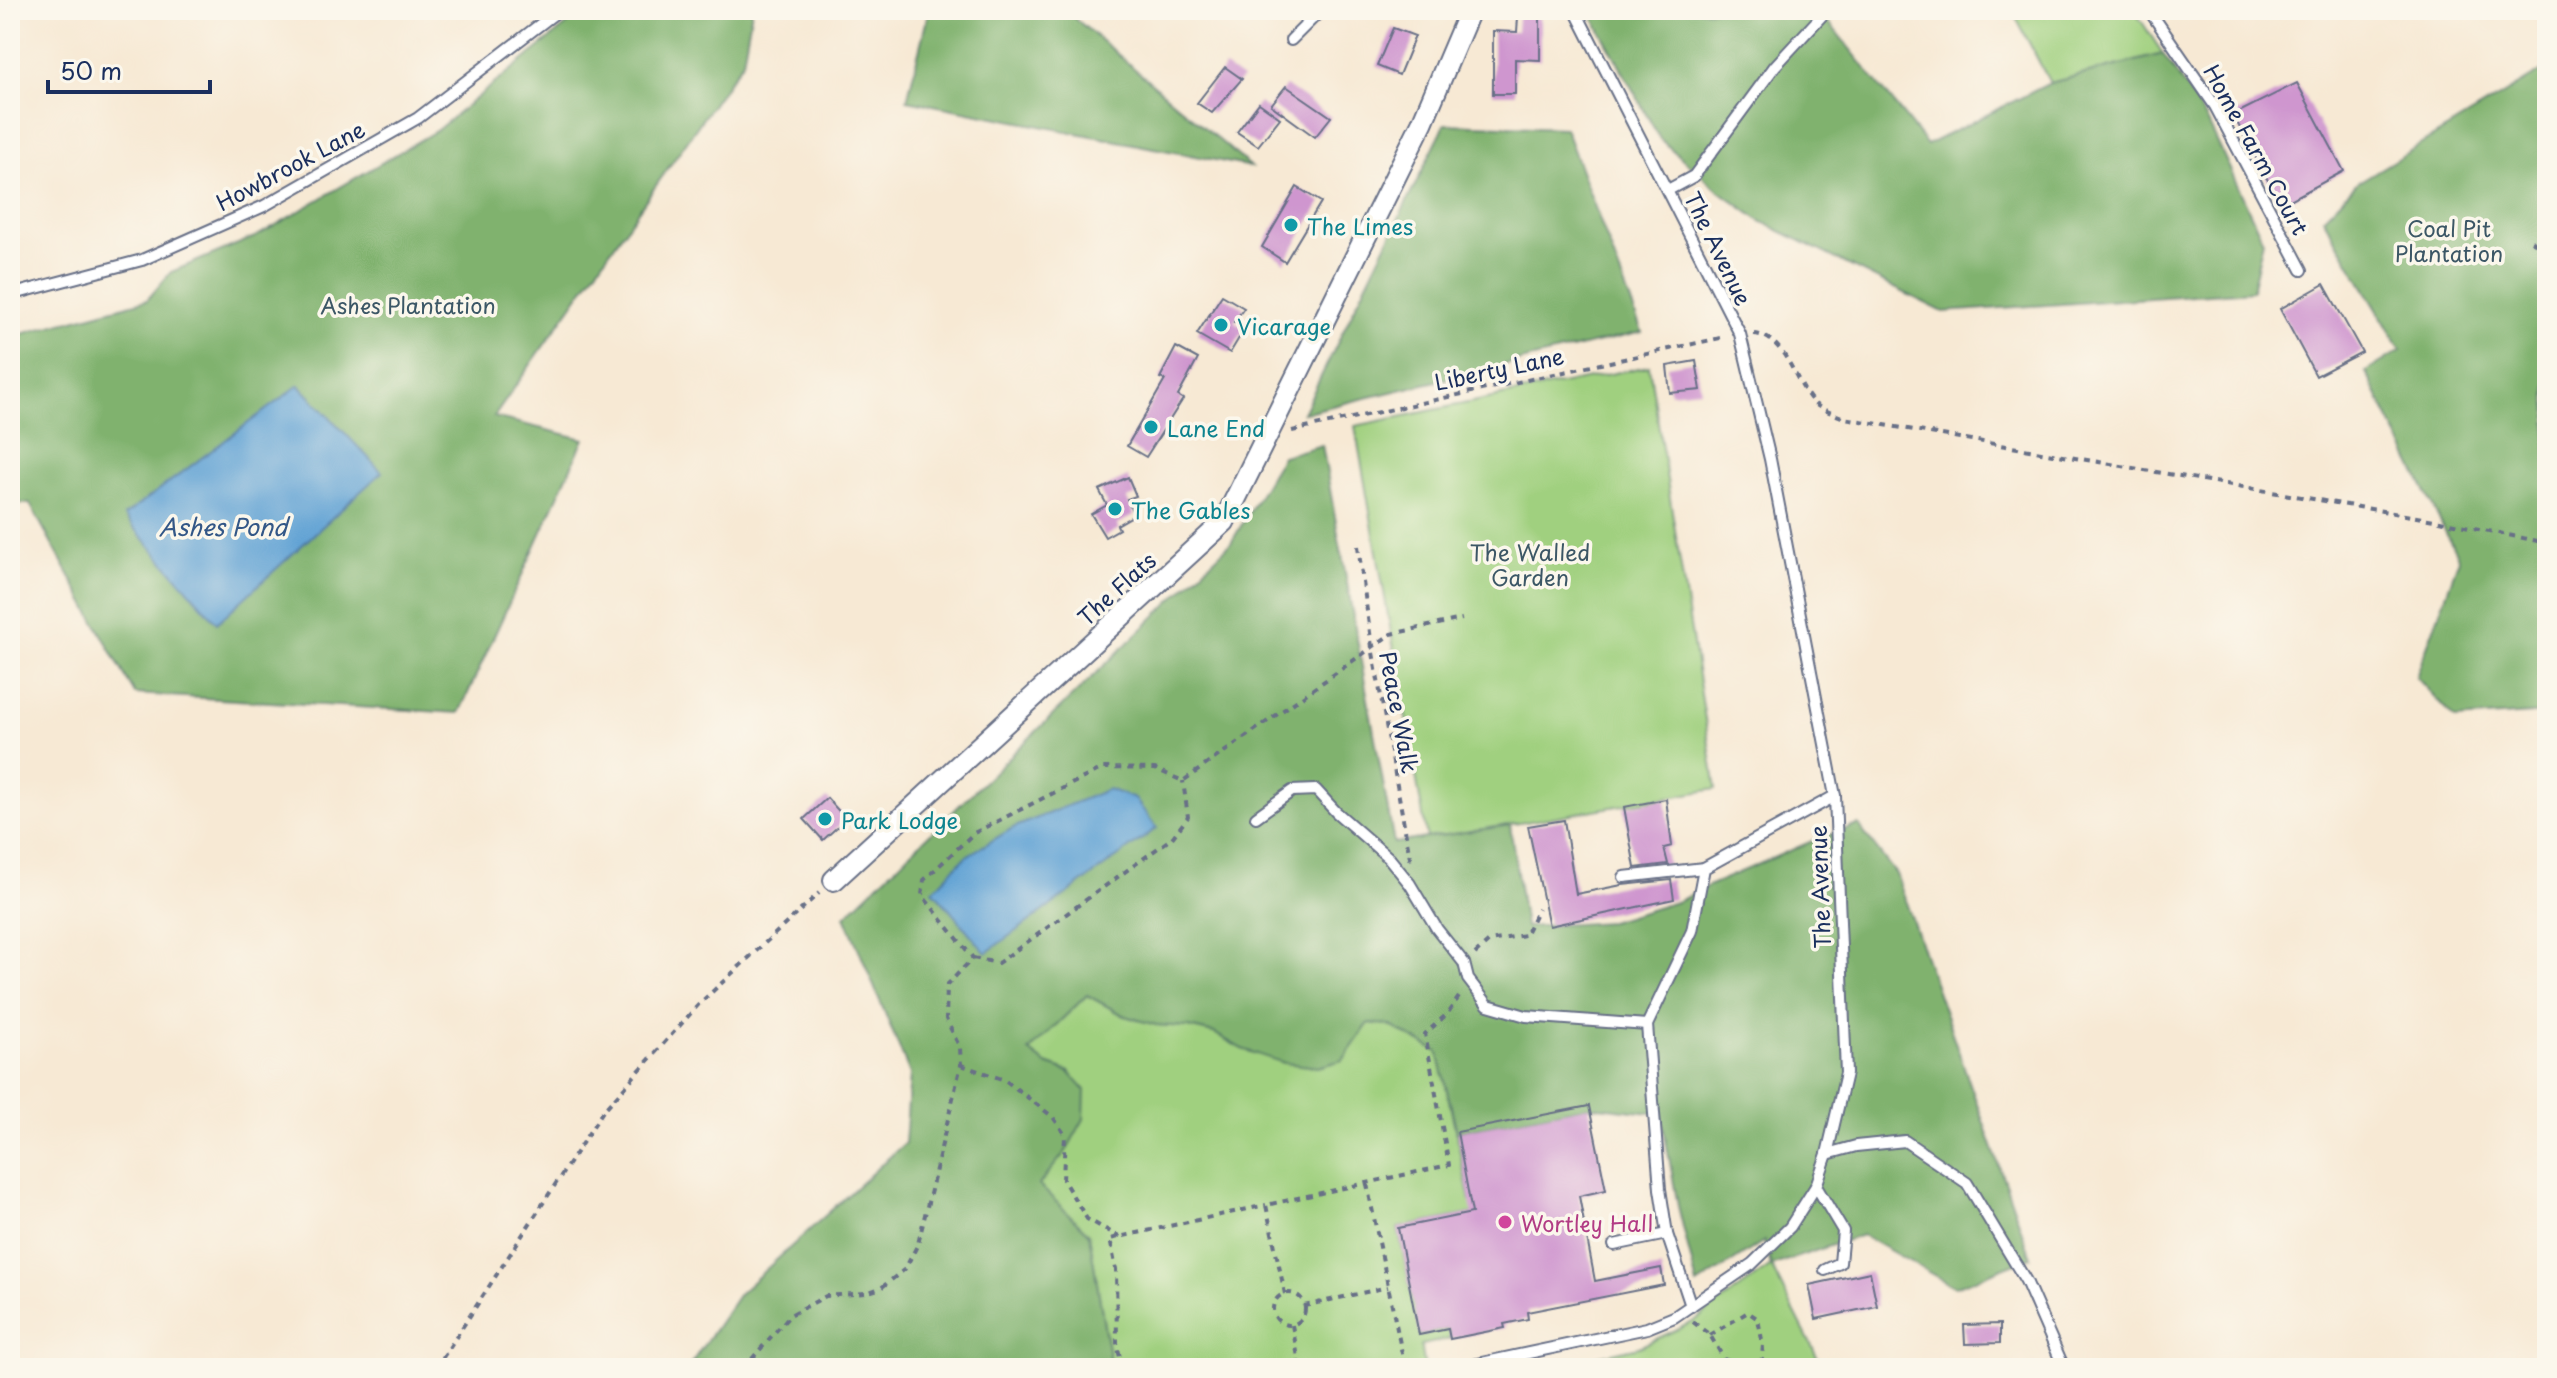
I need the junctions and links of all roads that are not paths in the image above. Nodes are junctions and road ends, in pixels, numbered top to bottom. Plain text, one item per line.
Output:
1 (559, 10) edge
2 (1321, 10) edge
3 (1470, 10) edge
4 (1575, 10) edge
5 (1827, 10) edge
6 (2149, 10) edge
7 (1291, 40) dead end
8 (1668, 190) junction
9 (2302, 270) dead end
10 (10, 295) edge
11 (1835, 796) junction
12 (1256, 817) dead end
13 (1704, 868) junction
14 (1624, 877) dead end
15 (834, 880) road end
16 (1647, 1025) junction
17 (1827, 1154) junction
18 (1816, 1186) junction
19 (1667, 1234) junction
20 (1614, 1245) dead end
21 (1825, 1270) dead end
22 (1689, 1310) junction
23 (1458, 1368) edge
24 (2064, 1368) edge

1 - 10 lane, Howbrook Lane
2 - 7 lane
3 - 15 street, The Flats
4 - 8 lane, The Avenue
5 - 8 lane, The Avenue
6 - 9 lane, Home Farm Court
8 - 11 lane, The Avenue
11 - 13 lane
11 - 17 lane, The Avenue
12 - 16 lane
13 - 14 lane
13 - 16 lane
16 - 19 lane
17 - 18 lane, The Avenue
17 - 24 lane
18 - 21 lane
18 - 22 lane, The Avenue
19 - 20 lane
19 - 22 lane
22 - 23 lane, The Avenue

